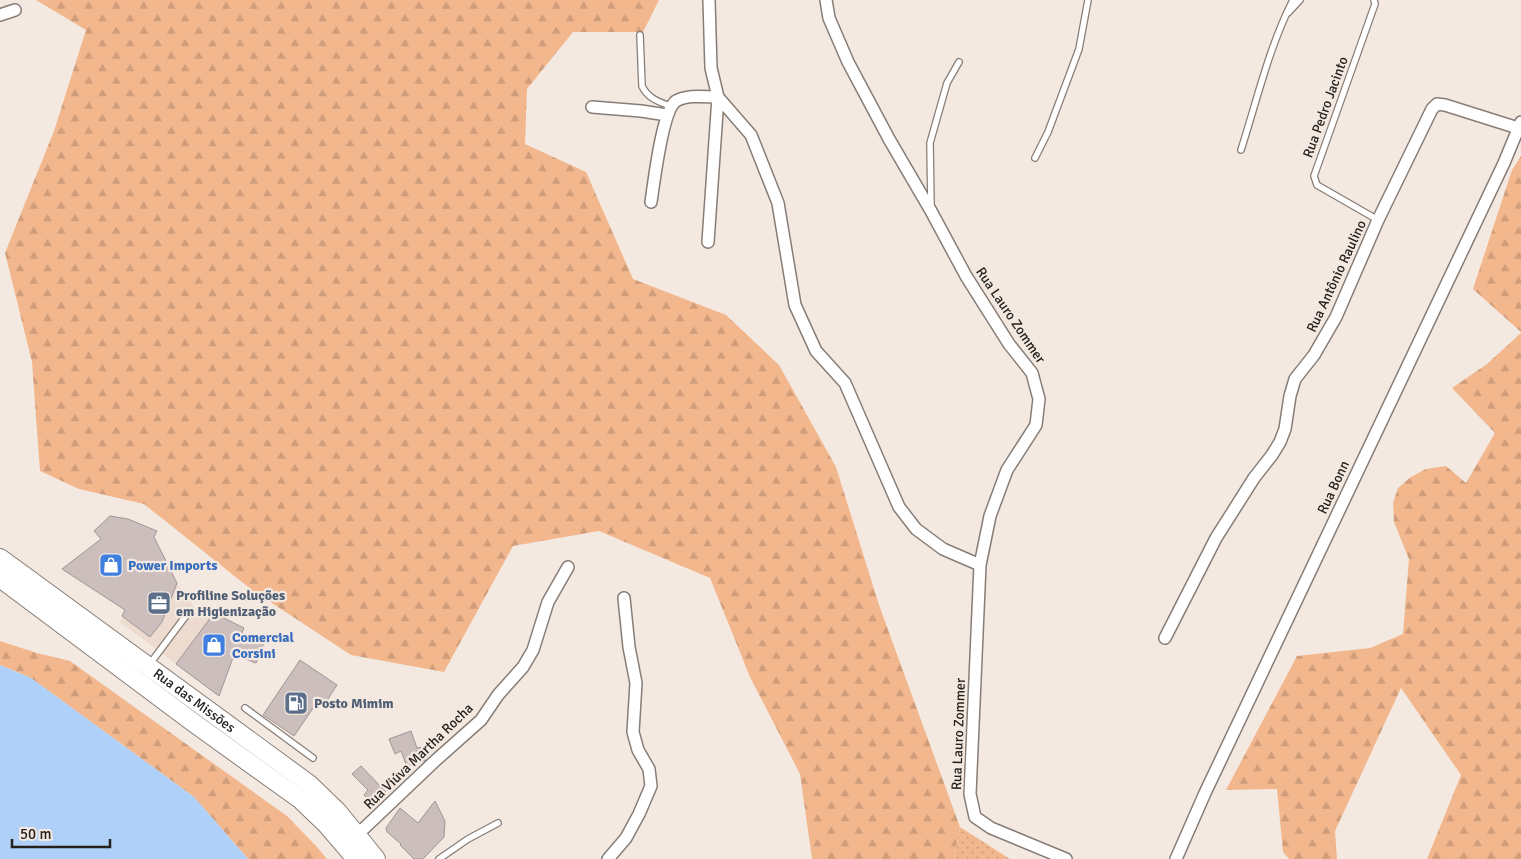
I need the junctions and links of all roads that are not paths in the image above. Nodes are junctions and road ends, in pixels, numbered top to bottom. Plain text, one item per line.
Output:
1 (709, 0) edge
2 (826, 0) edge
3 (1088, 0) edge
4 (1293, 0) edge
5 (1300, 0) edge
6 (1374, 0) edge
7 (15, 10) dead end
8 (0, 15) edge
9 (1284, 17) junction
10 (640, 35) dead end
11 (959, 62) dead end
12 (718, 97) junction
13 (592, 107) dead end
14 (670, 111) junction
15 (1520, 125) edge
16 (1241, 150) dead end
17 (1035, 158) dead end
18 (651, 202) dead end
19 (931, 211) junction
20 (1378, 220) junction
21 (708, 242) dead end
22 (0, 558) edge
23 (980, 565) junction
24 (568, 567) dead end
25 (0, 578) edge
26 (624, 598) dead end
27 (188, 613) dead end
28 (1165, 638) dead end
29 (148, 667) junction
30 (245, 708) dead end
31 (313, 758) dead end
32 (498, 823) dead end
33 (357, 835) junction
34 (356, 859) edge
35 (376, 859) edge
36 (439, 859) edge
37 (608, 859) edge
38 (1066, 859) edge
39 (1176, 859) edge

1 - 12 street
2 - 19 street, Rua Lauro Zommer
3 - 17 lane
4 - 9 lane
5 - 9 lane
6 - 20 lane, Rua Pedro Jacinto
7 - 8 street
9 - 16 lane
10 - 14 lane
11 - 19 lane
12 - 14 street
12 - 21 street
12 - 23 street
13 - 14 street
14 - 18 street
15 - 20 street, Rua Antônio Raulino
15 - 39 street, Rua Bonn
19 - 23 street, Rua Lauro Zommer
20 - 28 street, Rua Antônio Raulino
22 - 29 main road, Rua das Missões
23 - 38 street, Rua Lauro Zommer
24 - 33 street, Rua Viúva Martha Rocha
25 - 34 main road, Rua das Missões
26 - 37 street
27 - 29 lane
29 - 33 main road, Rua das Missões
30 - 31 lane
32 - 36 lane
33 - 35 main road, Rua das Missões

